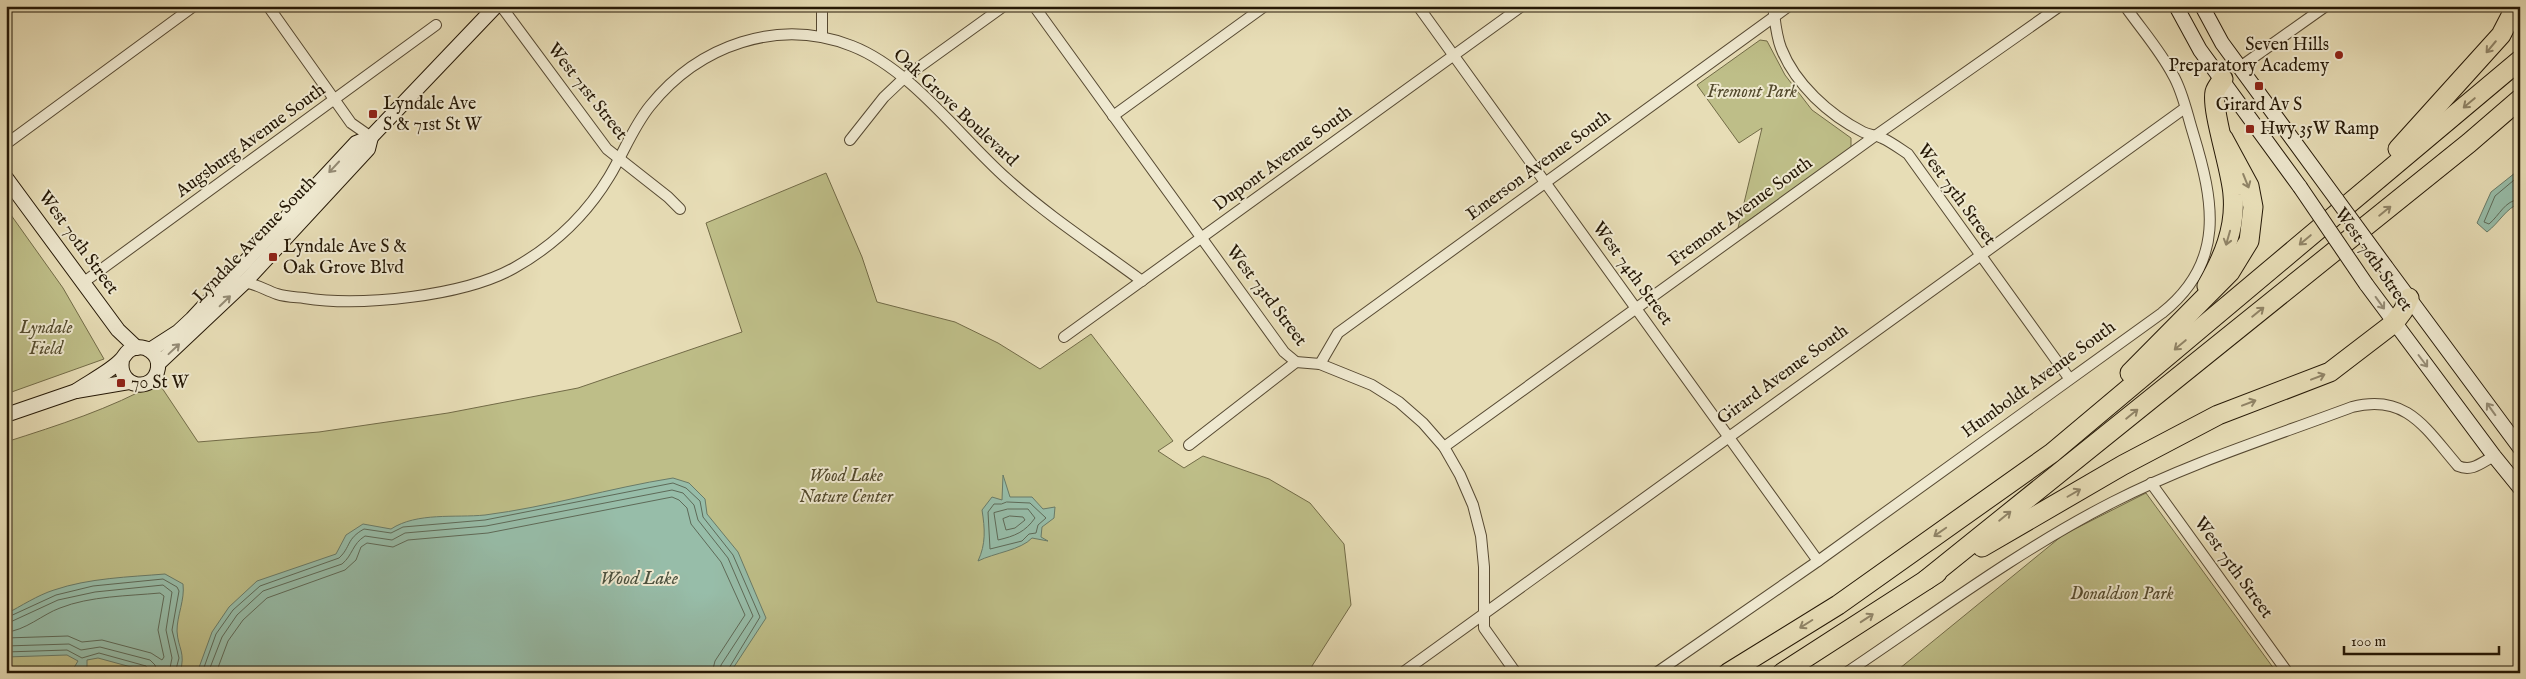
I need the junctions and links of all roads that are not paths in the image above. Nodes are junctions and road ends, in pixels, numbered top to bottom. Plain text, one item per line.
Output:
1 (194, 6) edge
2 (268, 6) edge
3 (496, 6) edge
4 (501, 6) edge
5 (822, 6) edge
6 (1004, 6) edge
7 (1034, 6) edge
8 (1265, 6) edge
9 (1418, 6) edge
10 (1522, 6) edge
11 (1789, 6) edge
12 (2060, 6) edge
13 (2125, 6) edge
14 (2176, 6) edge
15 (2202, 6) edge
16 (2326, 6) edge
17 (2516, 6) edge
18 (1773, 11) edge
19 (436, 25) dead end
20 (822, 37) junction
21 (1454, 55) junction
22 (2520, 60) edge
23 (2240, 67) junction
24 (904, 78) junction
25 (2223, 79) junction
26 (2520, 99) edge
27 (336, 100) junction
28 (2185, 108) junction
29 (2520, 111) edge
30 (1113, 116) junction
31 (1875, 136) junction
32 (371, 137) junction
33 (850, 140) dead end
34 (2469, 143) junction
35 (6, 144) edge
36 (620, 158) junction
37 (6, 178) edge
38 (1545, 181) junction
39 (680, 209) dead end
40 (2342, 209) junction
41 (1202, 238) junction
42 (1980, 256) junction
43 (1142, 281) junction
44 (84, 282) junction
45 (227, 282) junction
46 (245, 282) junction
47 (2409, 298) junction
48 (1636, 307) junction
49 (2394, 323) junction
50 (118, 330) junction
51 (1064, 338) dead end
52 (144, 349) junction
53 (123, 358) junction
54 (1296, 362) junction
55 (158, 364) junction
56 (1320, 364) junction
57 (2069, 378) junction
58 (130, 382) junction
59 (76, 391) junction
60 (6, 415) edge
61 (1729, 438) junction
62 (1189, 445) dead end
63 (1444, 447) junction
64 (2520, 448) edge
65 (2052, 453) junction
66 (2494, 456) junction
67 (2151, 483) junction
68 (2520, 488) edge
69 (1818, 561) junction
70 (1926, 580) junction
71 (1483, 613) junction
72 (1402, 673) edge
73 (1516, 673) edge
74 (1656, 673) edge
75 (1728, 673) edge
76 (1782, 673) edge
77 (1846, 673) edge
78 (2288, 673) edge

1 - 35 street
2 - 27 street
3 - 32 street, Lyndale Avenue South
4 - 36 street, West 71st Street
5 - 20 street
6 - 24 street
7 - 30 street, West 73rd Street
8 - 30 street
9 - 21 street, West 74th Street
10 - 21 street, Dupont Avenue South
11 - 18 street, Emerson Avenue South
12 - 31 street, Fremont Avenue South
13 - 28 street, Humboldt Avenue South
14 - 25 street, West 76th Street
15 - 23 street, West 76th Street
16 - 23 street
17 -> 40 highway
18 - 31 street, West 75th Street
18 - 38 street, Emerson Avenue South
19 - 27 street, Augsburg Avenue South
20 - 24 street, Oak Grove Boulevard
20 - 36 street, Oak Grove Boulevard
21 - 38 street, West 74th Street
21 - 41 street, Dupont Avenue South
22 -> 40 highway
23 - 25 street
23 - 47 street, West 76th Street, bridge
24 - 33 street
24 - 43 street, Oak Grove Boulevard
25 -> 49 street, West 76th Street, bridge
25 -> 65 highway
26 - 34 highway
27 - 32 street
27 - 44 street, Augsburg Avenue South
28 - 42 street, Girard Avenue South
28 - 57 street, Humboldt Avenue South
29 - 34 highway
30 - 41 street, West 73rd Street
31 - 42 street, West 75th Street
31 - 48 street, Fremont Avenue South
32 -> 45 street, Lyndale Avenue South
32 - 46 street, Lyndale Avenue South
70 -> 34 highway
36 - 39 street, West 71st Street
36 - 46 street, Oak Grove Boulevard
37 - 44 street, West 70th Street
38 - 48 street, West 74th Street
38 - 56 street, Emerson Avenue South
40 -> 65 highway
41 - 43 street, Dupont Avenue South
41 - 54 street, West 73rd Street
42 - 57 street, West 75th Street
42 - 61 street, Girard Avenue South
43 - 51 street, Dupont Avenue South
44 - 50 street, West 70th Street
45 - 46 street, Oak Grove Boulevard
45 - 52 street, Lyndale Avenue South
55 -> 46 street, Lyndale Avenue South
47 - 49 highway
64 -> 47 street, West 76th Street
48 - 61 street, West 74th Street
48 - 63 street, Fremont Avenue South
49 -> 66 street, West 76th Street
70 -> 49 highway
50 - 52 street, West 70th Street
50 - 53 street, West 70th Street
52 - 53 street, Lyndale Avenue South
52 - 55 street
53 - 58 street
53 - 59 street, Lyndale Avenue South
54 - 56 street, West 73rd Street
54 - 62 street
55 - 58 street, Lyndale Avenue South
56 - 63 street, West 73rd Street
57 - 69 street, Humboldt Avenue South
58 - 59 street, Lyndale Avenue South
59 - 60 street, Lyndale Avenue South
61 - 69 street, West 74th Street
61 - 71 street, Girard Avenue South
63 - 71 street, West 73rd Street
65 -> 75 highway
66 - 67 street
66 - 68 street, West 76th Street
67 - 77 street
67 - 78 street, West 75th Street
69 - 74 street, Humboldt Avenue South
76 -> 70 highway
71 - 72 street, Girard Avenue South
71 - 73 street, West 73rd Street

